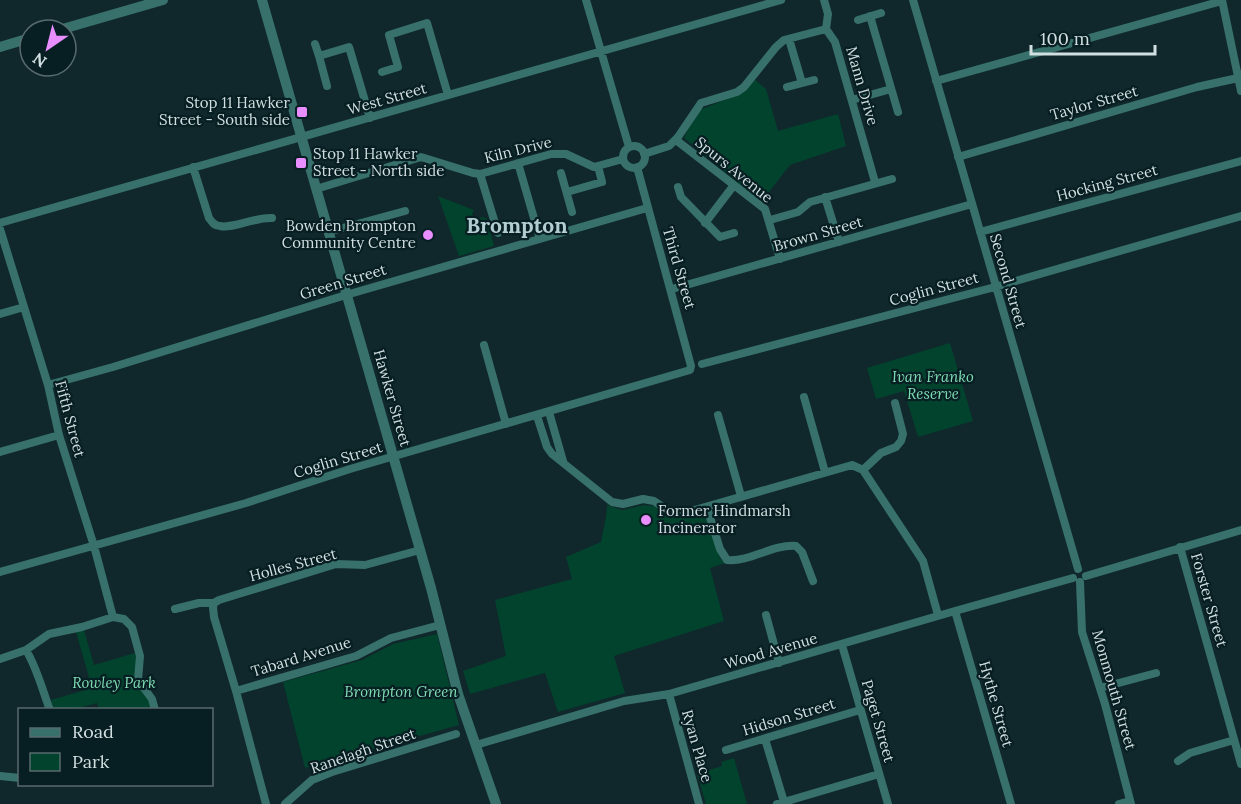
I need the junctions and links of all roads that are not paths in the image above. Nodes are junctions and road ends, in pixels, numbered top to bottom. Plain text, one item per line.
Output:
1 (163, 0) edge
2 (262, 0) edge
3 (586, 0) edge
4 (781, 0) edge
5 (824, 0) edge
6 (913, 0) edge
7 (1222, 1) edge
8 (880, 13) dead end
9 (870, 16) junction
10 (858, 20) dead end
11 (78, 25) edge
12 (826, 28) junction
13 (789, 39) junction
14 (18, 42) edge
15 (315, 44) dead end
16 (0, 47) edge
17 (601, 51) junction
18 (319, 56) junction
19 (382, 72) dead end
20 (1238, 78) junction
21 (813, 80) dead end
22 (936, 81) junction
23 (802, 83) junction
24 (327, 86) dead end
25 (787, 87) dead end
26 (891, 89) junction
27 (1241, 91) edge
28 (448, 95) junction
29 (852, 100) junction
30 (898, 112) dead end
31 (370, 118) junction
32 (301, 137) junction
33 (676, 140) junction
34 (629, 147) junction
35 (644, 154) junction
36 (958, 157) junction
37 (623, 159) junction
38 (1241, 161) edge
39 (518, 163) junction
40 (598, 166) junction
41 (193, 167) junction
42 (637, 167) junction
43 (561, 173) dead end
44 (480, 174) junction
45 (892, 178) dead end
46 (875, 182) junction
47 (734, 185) junction
48 (678, 187) dead end
49 (316, 189) junction
50 (567, 192) junction
51 (825, 197) junction
52 (972, 204) junction
53 (647, 208) junction
54 (405, 211) dead end
55 (572, 212) dead end
56 (1241, 216) edge
57 (272, 218) dead end
58 (770, 220) junction
59 (0, 223) edge
60 (705, 223) junction
61 (0, 229) edge
62 (328, 232) junction
63 (734, 232) dead end
64 (980, 232) junction
65 (498, 233) dead end
66 (540, 239) junction
67 (839, 242) junction
68 (780, 259) junction
69 (995, 287) junction
70 (672, 290) junction
71 (346, 295) junction
72 (24, 307) junction
73 (0, 314) edge
74 (484, 345) dead end
75 (702, 364) dead end
76 (684, 372) joint
77 (48, 385) junction
78 (804, 397) dead end
79 (895, 403) dead end
80 (549, 412) junction
81 (718, 415) dead end
82 (537, 416) junction
83 (506, 424) junction
84 (59, 435) junction
85 (0, 452) edge
86 (393, 457) junction
87 (565, 464) junction
88 (863, 470) junction
89 (825, 472) junction
90 (741, 496) junction
91 (707, 508) junction
92 (1241, 530) edge
93 (94, 546) junction
94 (1180, 547) junction
95 (420, 550) junction
96 (0, 572) edge
97 (1079, 579) junction
98 (813, 581) dead end
99 (214, 603) junction
100 (175, 609) dead end
101 (955, 611) junction
102 (766, 615) dead end
103 (938, 615) junction
104 (113, 617) junction
105 (440, 625) junction
106 (842, 645) junction
107 (26, 650) junction
108 (0, 659) edge
109 (779, 663) junction
110 (1156, 673) dead end
111 (1100, 688) junction
112 (236, 691) junction
113 (669, 694) junction
114 (49, 708) edge
115 (154, 708) edge
116 (860, 710) junction
117 (456, 734) dead end
118 (765, 739) junction
119 (1234, 740) junction
120 (476, 745) junction
121 (726, 750) dead end
122 (1178, 761) dead end
123 (1241, 764) edge
124 (879, 774) junction
125 (0, 776) edge
126 (18, 778) edge
127 (1131, 802) edge
128 (781, 803) edge
129 (266, 804) edge
130 (285, 804) edge
131 (496, 804) edge
132 (699, 804) edge
133 (888, 804) edge
134 (1011, 804) edge
135 (1119, 804) edge

1 - 11 street
2 - 32 street, Hawker Street
3 - 17 street
4 - 17 street, West Street
5 - 12 street, Mann Drive
6 - 22 street, Second Street
7 - 20 street
7 - 22 street
8 - 9 street
9 - 10 street
9 - 26 street
12 - 13 street
12 - 29 street, Mann Drive
13 - 23 street
13 - 33 street
14 - 16 street
15 - 18 street
17 - 28 street, West Street
17 - 34 street
18 - 24 street
18 - 31 street
19 - 28 street
20 - 27 street
20 - 36 street, Taylor Street
21 - 23 street
22 - 36 street, Second Street
23 - 25 street
26 - 29 street
26 - 30 street
28 - 31 street, West Street
29 - 46 street, Mann Drive
31 - 32 street, West Street
32 - 41 street, West Street
32 - 49 street, Hawker Street
33 - 35 street
33 - 47 street, Spurs Avenue
34 - 35 street
34 - 37 street
35 - 42 street
36 - 52 street, Second Street
37 - 40 street
37 - 42 street
38 - 64 street, Hocking Street
39 - 40 street, Kiln Drive
39 - 44 street, Kiln Drive
39 - 66 street
40 - 50 street
41 - 57 street
41 - 59 street, West Street
42 - 53 street, Third Street
43 - 50 street
44 - 49 street, Kiln Drive
44 - 65 street
45 - 46 street
46 - 51 street
47 - 58 street, Spurs Avenue
47 - 60 street
48 - 60 street
49 - 62 street, Hawker Street
50 - 55 street
51 - 58 street
51 - 67 street
52 - 64 street, Second Street
52 - 67 street, Brown Street
53 - 66 street, Green Street
53 - 70 street, Third Street
54 - 62 street
56 - 69 street, Coglin Street
58 - 68 street, Spurs Avenue
60 - 63 street
61 - 72 street, Fifth Street
62 - 71 street, Hawker Street
64 - 69 street, Second Street
66 - 71 street, Green Street
67 - 68 street, Brown Street
68 - 70 street, Brown Street
69 - 75 street, Coglin Street
69 - 97 street, Second Street
70 - 76 street, Third Street
71 - 77 street, Green Street
71 - 86 street, Hawker Street
72 - 73 street
72 - 77 street, Fifth Street
74 - 83 street
76 - 80 street, Coglin Street
77 - 84 street, Fifth Street
78 - 89 street
79 - 88 street
80 - 82 street, Coglin Street
80 - 87 street
81 - 90 street
82 - 83 street, Coglin Street
82 - 87 street
83 - 86 street, Coglin Street
84 - 85 street
84 - 93 street, Fifth Street
86 - 93 street, Coglin Street
86 - 95 street, Hawker Street
87 - 91 street
88 - 89 street
88 - 103 street
89 - 90 street
90 - 91 street
91 - 98 street
92 - 94 street, Wood Avenue
93 - 96 street, Coglin Street
93 - 104 street, Fifth Street
94 - 97 street, Wood Avenue
94 - 119 street, Forster Street
95 - 99 street, Holles Street
95 - 105 street, Hawker Street
97 - 101 street, Wood Avenue
97 - 111 street, Monmouth Street
99 - 100 street, Holles Street
99 - 112 street
101 - 103 street, Wood Avenue
101 - 134 street, Hythe Street
102 - 109 street
103 - 106 street, Wood Avenue
104 - 107 street
104 - 115 street
105 - 112 street, Tabard Avenue
105 - 120 street, Hawker Street
106 - 109 street, Wood Avenue
106 - 116 street, Paget Street
107 - 108 street
107 - 114 street
109 - 113 street, Wood Avenue
110 - 111 street
111 - 127 street, Monmouth Street
112 - 129 street
113 - 120 street, Wood Avenue
113 - 132 street, Ryan Place
116 - 118 street, Hidson Street
116 - 124 street, Paget Street
117 - 130 street, Ranelagh Street
118 - 121 street, Hidson Street
118 - 128 street
119 - 122 street
119 - 123 street, Forster Street
120 - 131 street, Hawker Street
124 - 128 street
124 - 133 street, Paget Street
125 - 126 street
127 - 135 street

